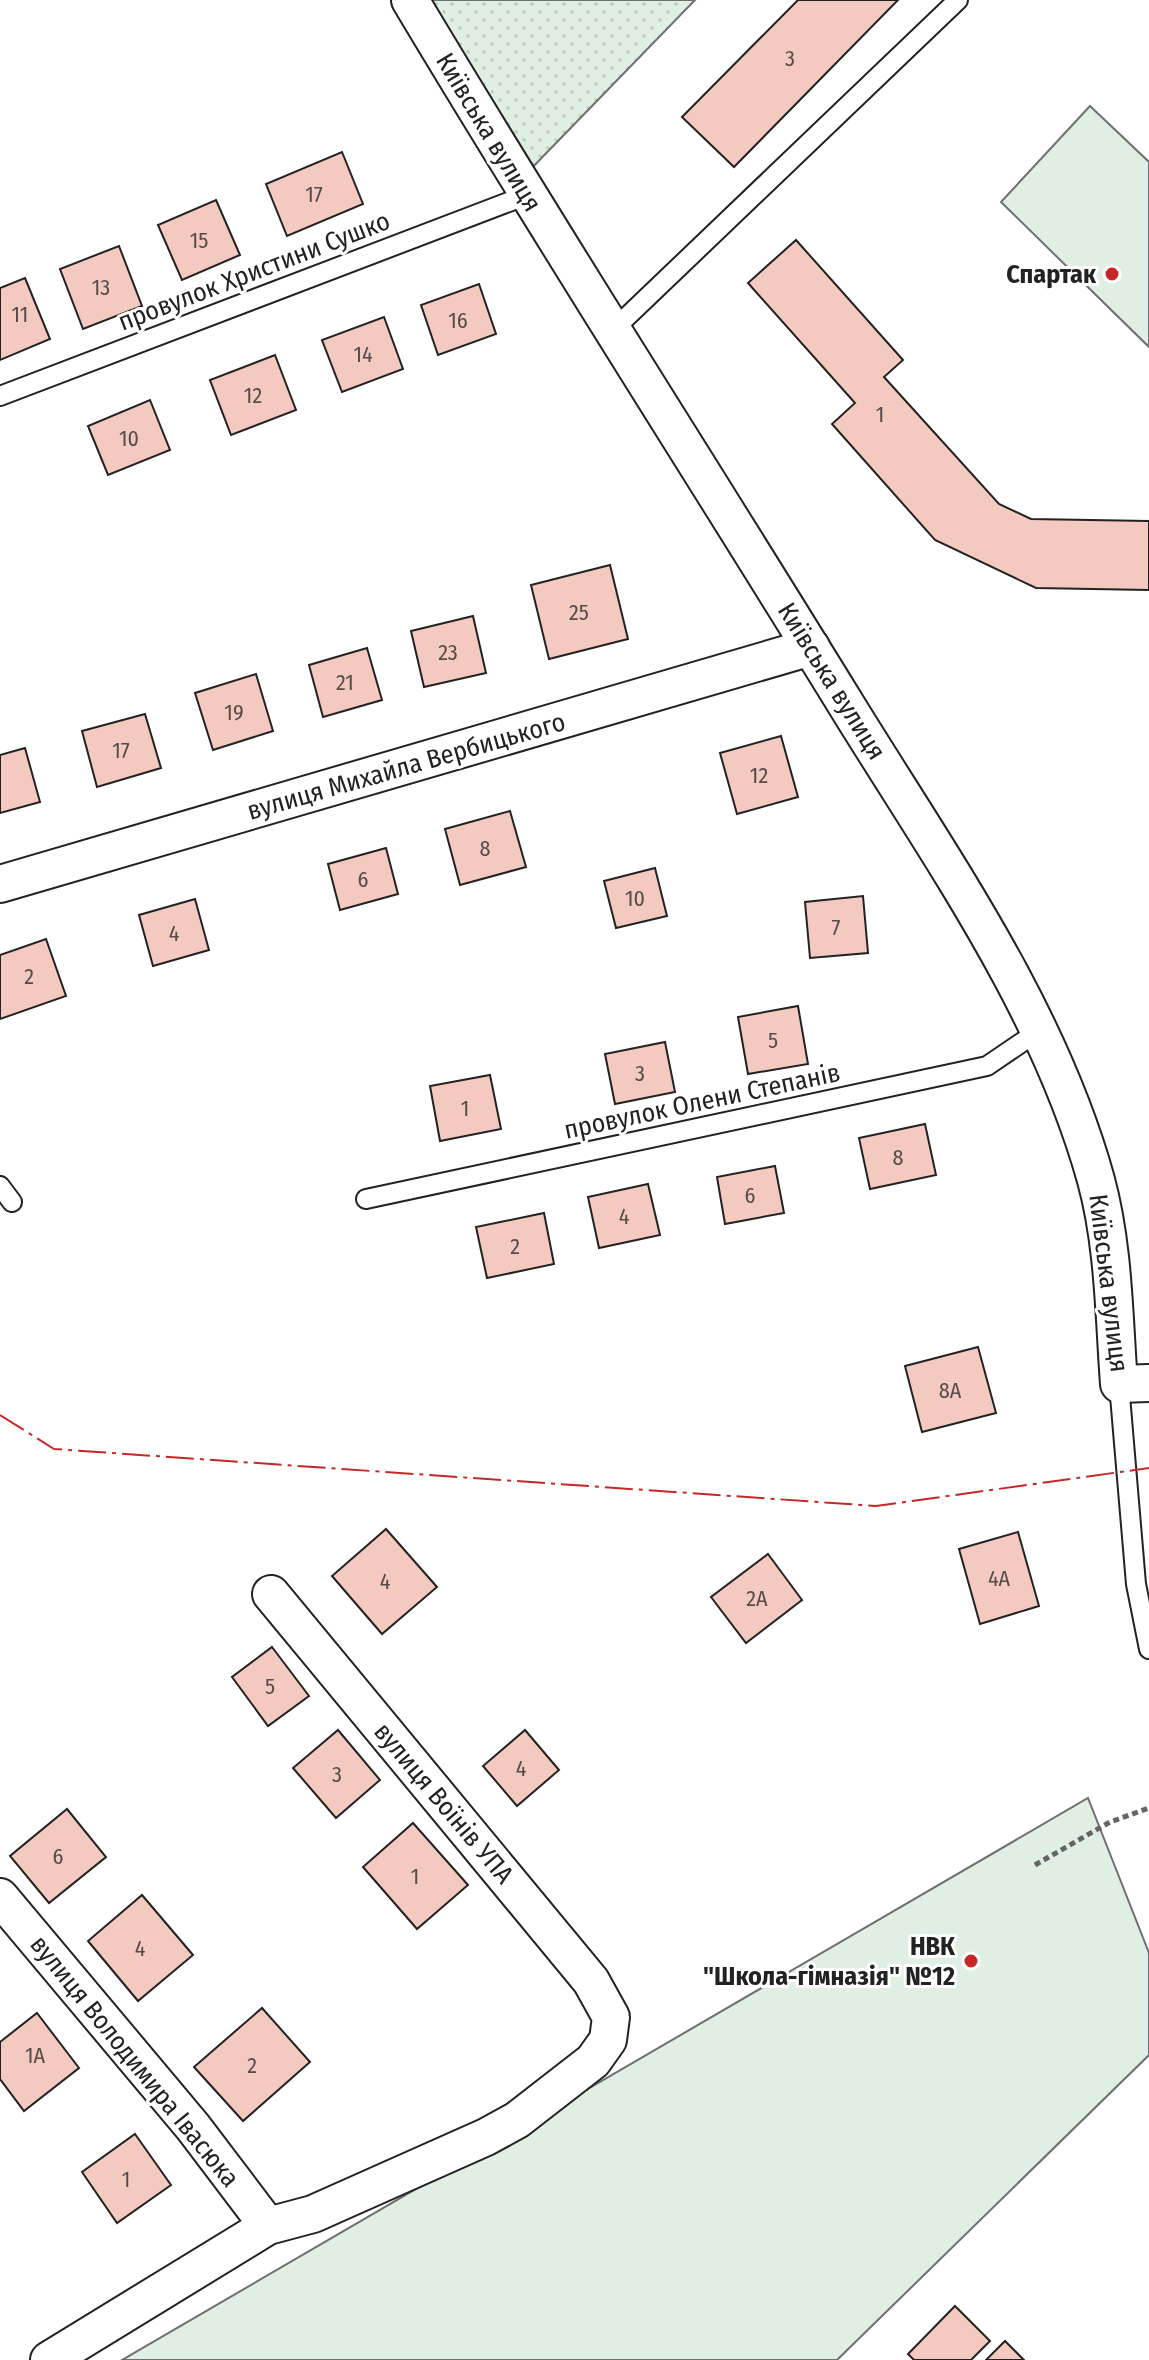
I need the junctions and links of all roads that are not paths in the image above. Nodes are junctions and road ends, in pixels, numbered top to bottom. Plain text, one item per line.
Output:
1 (410, 0) edge
2 (958, 0) edge
3 (527, 195) junction
4 (612, 331) junction
5 (0, 396) edge
6 (811, 647) junction
7 (0, 884) edge
8 (1040, 1030) junction
9 (0, 1186) edge
10 (366, 1199) dead end
11 (12, 1202) dead end
12 (1134, 1384) edge
13 (271, 1594) dead end
14 (1149, 1649) edge
15 (0, 1897) edge
16 (268, 2226) junction
17 (49, 2360) edge

1 - 3 street, Київська вулиця
2 - 4 lane
3 - 4 street, Київська вулиця
3 - 5 lane, провулок Христини Сушко
4 - 6 street, Київська вулиця
6 - 7 street, вулиця Михайла Вербицького
6 - 8 street, Київська вулиця
8 - 10 lane, провулок Олени Степанів
8 - 12 street, Київська вулиця
9 - 11 lane
12 - 14 lane
13 - 16 street, вулиця Воїнів УПА
15 - 16 street, вулиця Володимира Івасюка
16 - 17 street

